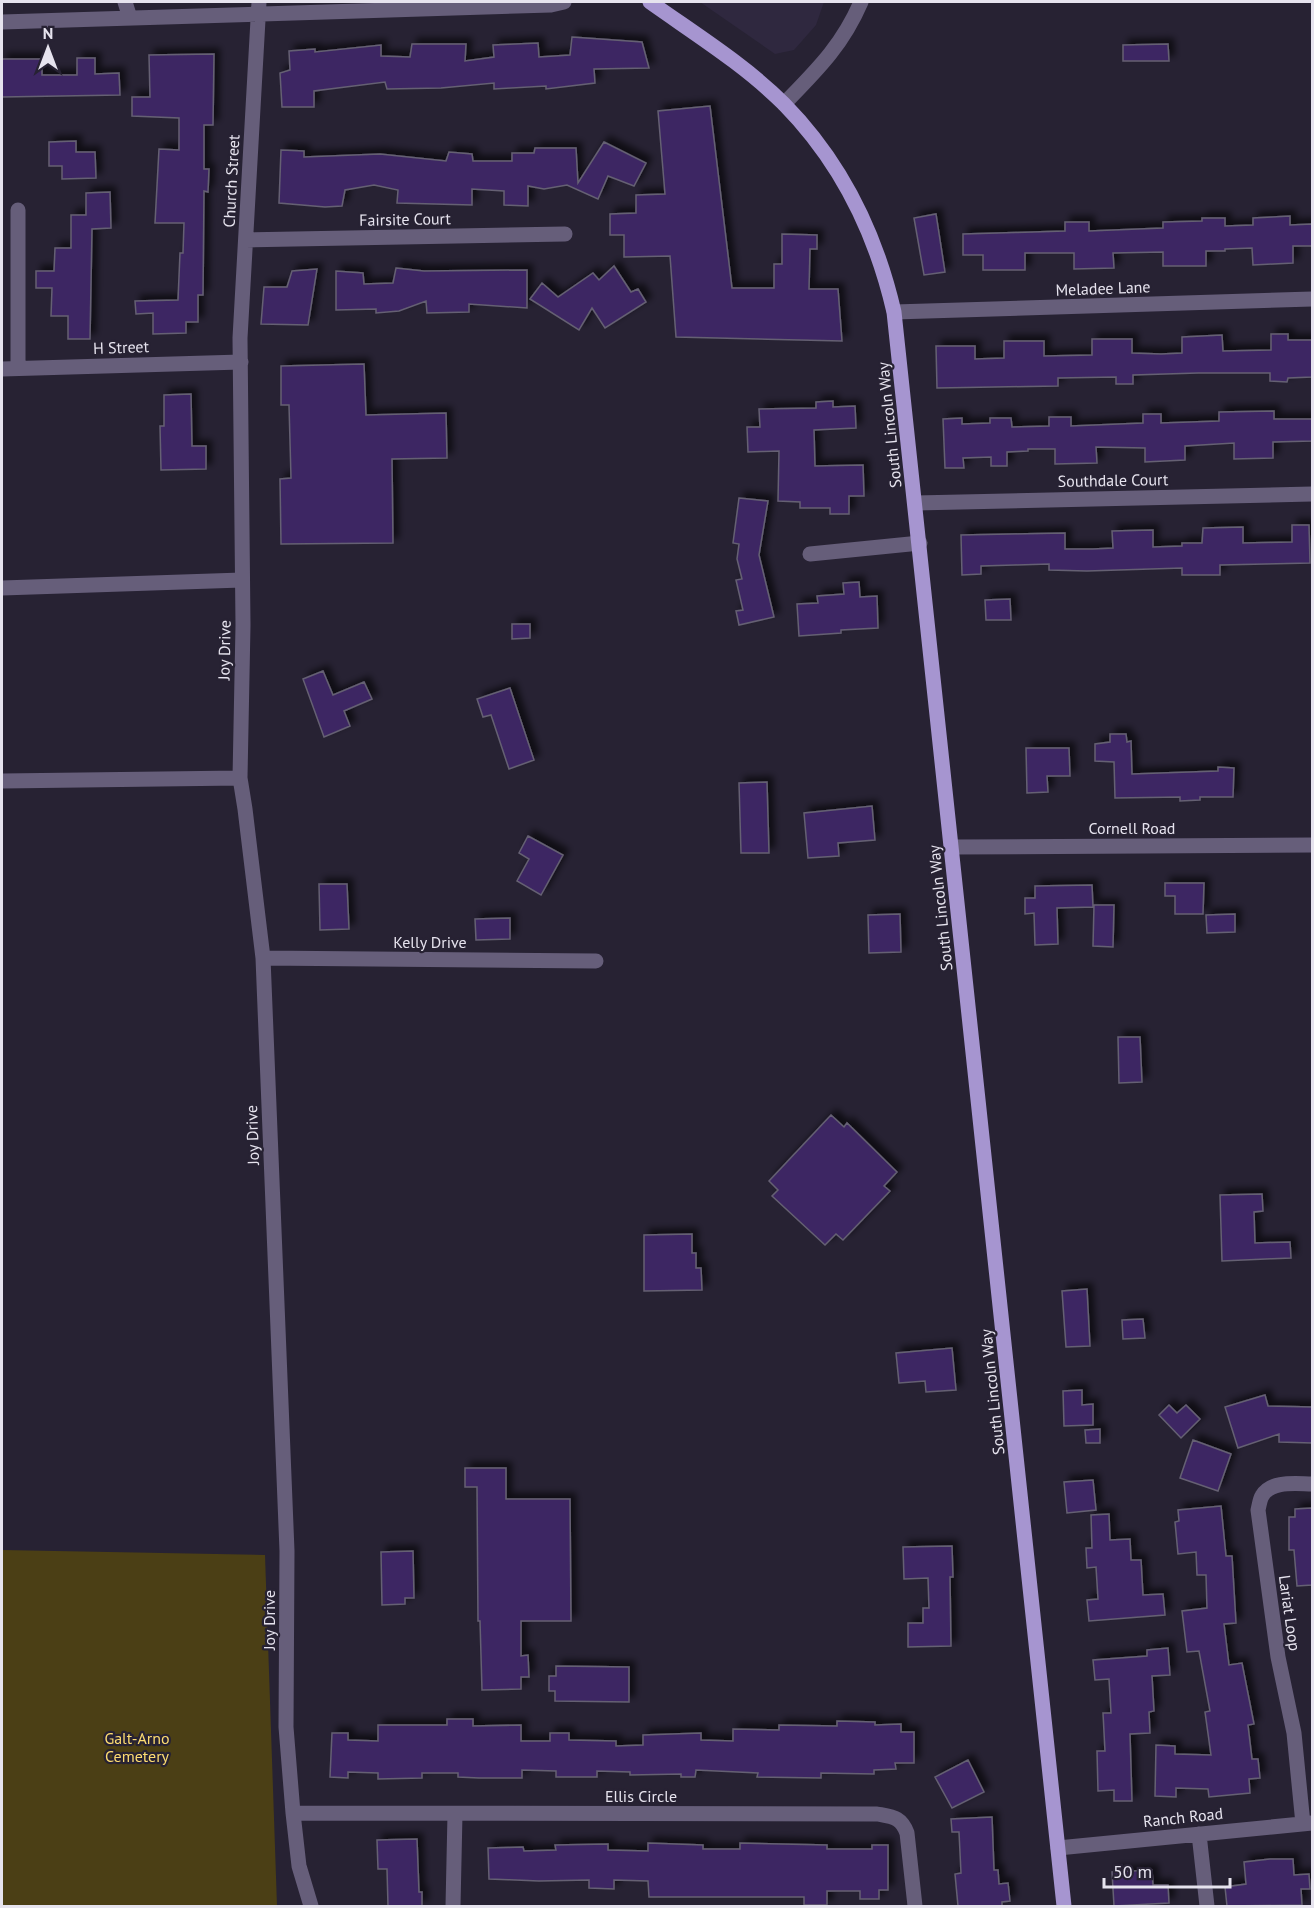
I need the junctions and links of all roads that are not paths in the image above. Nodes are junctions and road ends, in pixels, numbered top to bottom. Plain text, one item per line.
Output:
1 (125, 2) edge
2 (564, 2) edge
3 (650, 2) edge
4 (861, 2) edge
5 (259, 8) edge
6 (130, 18) junction
7 (2, 22) edge
8 (784, 104) junction
9 (18, 210) dead end
10 (565, 234) dead end
11 (246, 240) junction
12 (1312, 300) edge
13 (894, 312) junction
14 (241, 362) junction
15 (18, 368) junction
16 (2, 369) edge
17 (1312, 494) edge
18 (915, 503) junction
19 (920, 543) junction
20 (810, 554) dead end
21 (242, 580) junction
22 (2, 588) edge
23 (240, 778) junction
24 (2, 781) edge
25 (1312, 845) edge
26 (952, 847) junction
27 (263, 958) junction
28 (596, 961) dead end
29 (1312, 1484) edge
30 (292, 1813) junction
31 (455, 1814) junction
32 (1308, 1824) edge
33 (1199, 1834) junction
34 (1058, 1848) junction
35 (311, 1906) edge
36 (453, 1906) edge
37 (915, 1906) edge
38 (1064, 1906) edge
39 (1208, 1906) edge

1 - 6 street
2 - 5 street
3 - 8 main road, South Lincoln Way
4 - 8 street
5 - 6 street
5 - 11 street, Church Street
6 - 7 street
8 - 13 main road, South Lincoln Way
9 - 15 street
10 - 11 street, Fairsite Court
11 - 14 street, Church Street
12 - 13 street, Meladee Lane
13 - 18 main road, South Lincoln Way
14 - 15 street, H Street
14 - 21 street, Joy Drive
15 - 16 street, H Street
17 - 18 street, Southdale Court
18 - 19 main road, South Lincoln Way
19 - 20 street
19 - 26 main road, South Lincoln Way
21 - 22 street
21 - 23 street, Joy Drive
23 - 24 street
23 - 27 street, Joy Drive
25 - 26 street, Cornell Road
26 - 34 main road, South Lincoln Way
27 - 28 street, Kelly Drive
27 - 30 street, Joy Drive
29 - 32 street, Lariat Loop
30 - 31 street, Ellis Circle
30 - 35 street, Joy Drive
31 - 36 street
31 - 37 street, Ellis Circle
32 - 33 street, Ranch Road
33 - 34 street, Ranch Road
33 - 39 street
34 - 38 main road, South Lincoln Way

